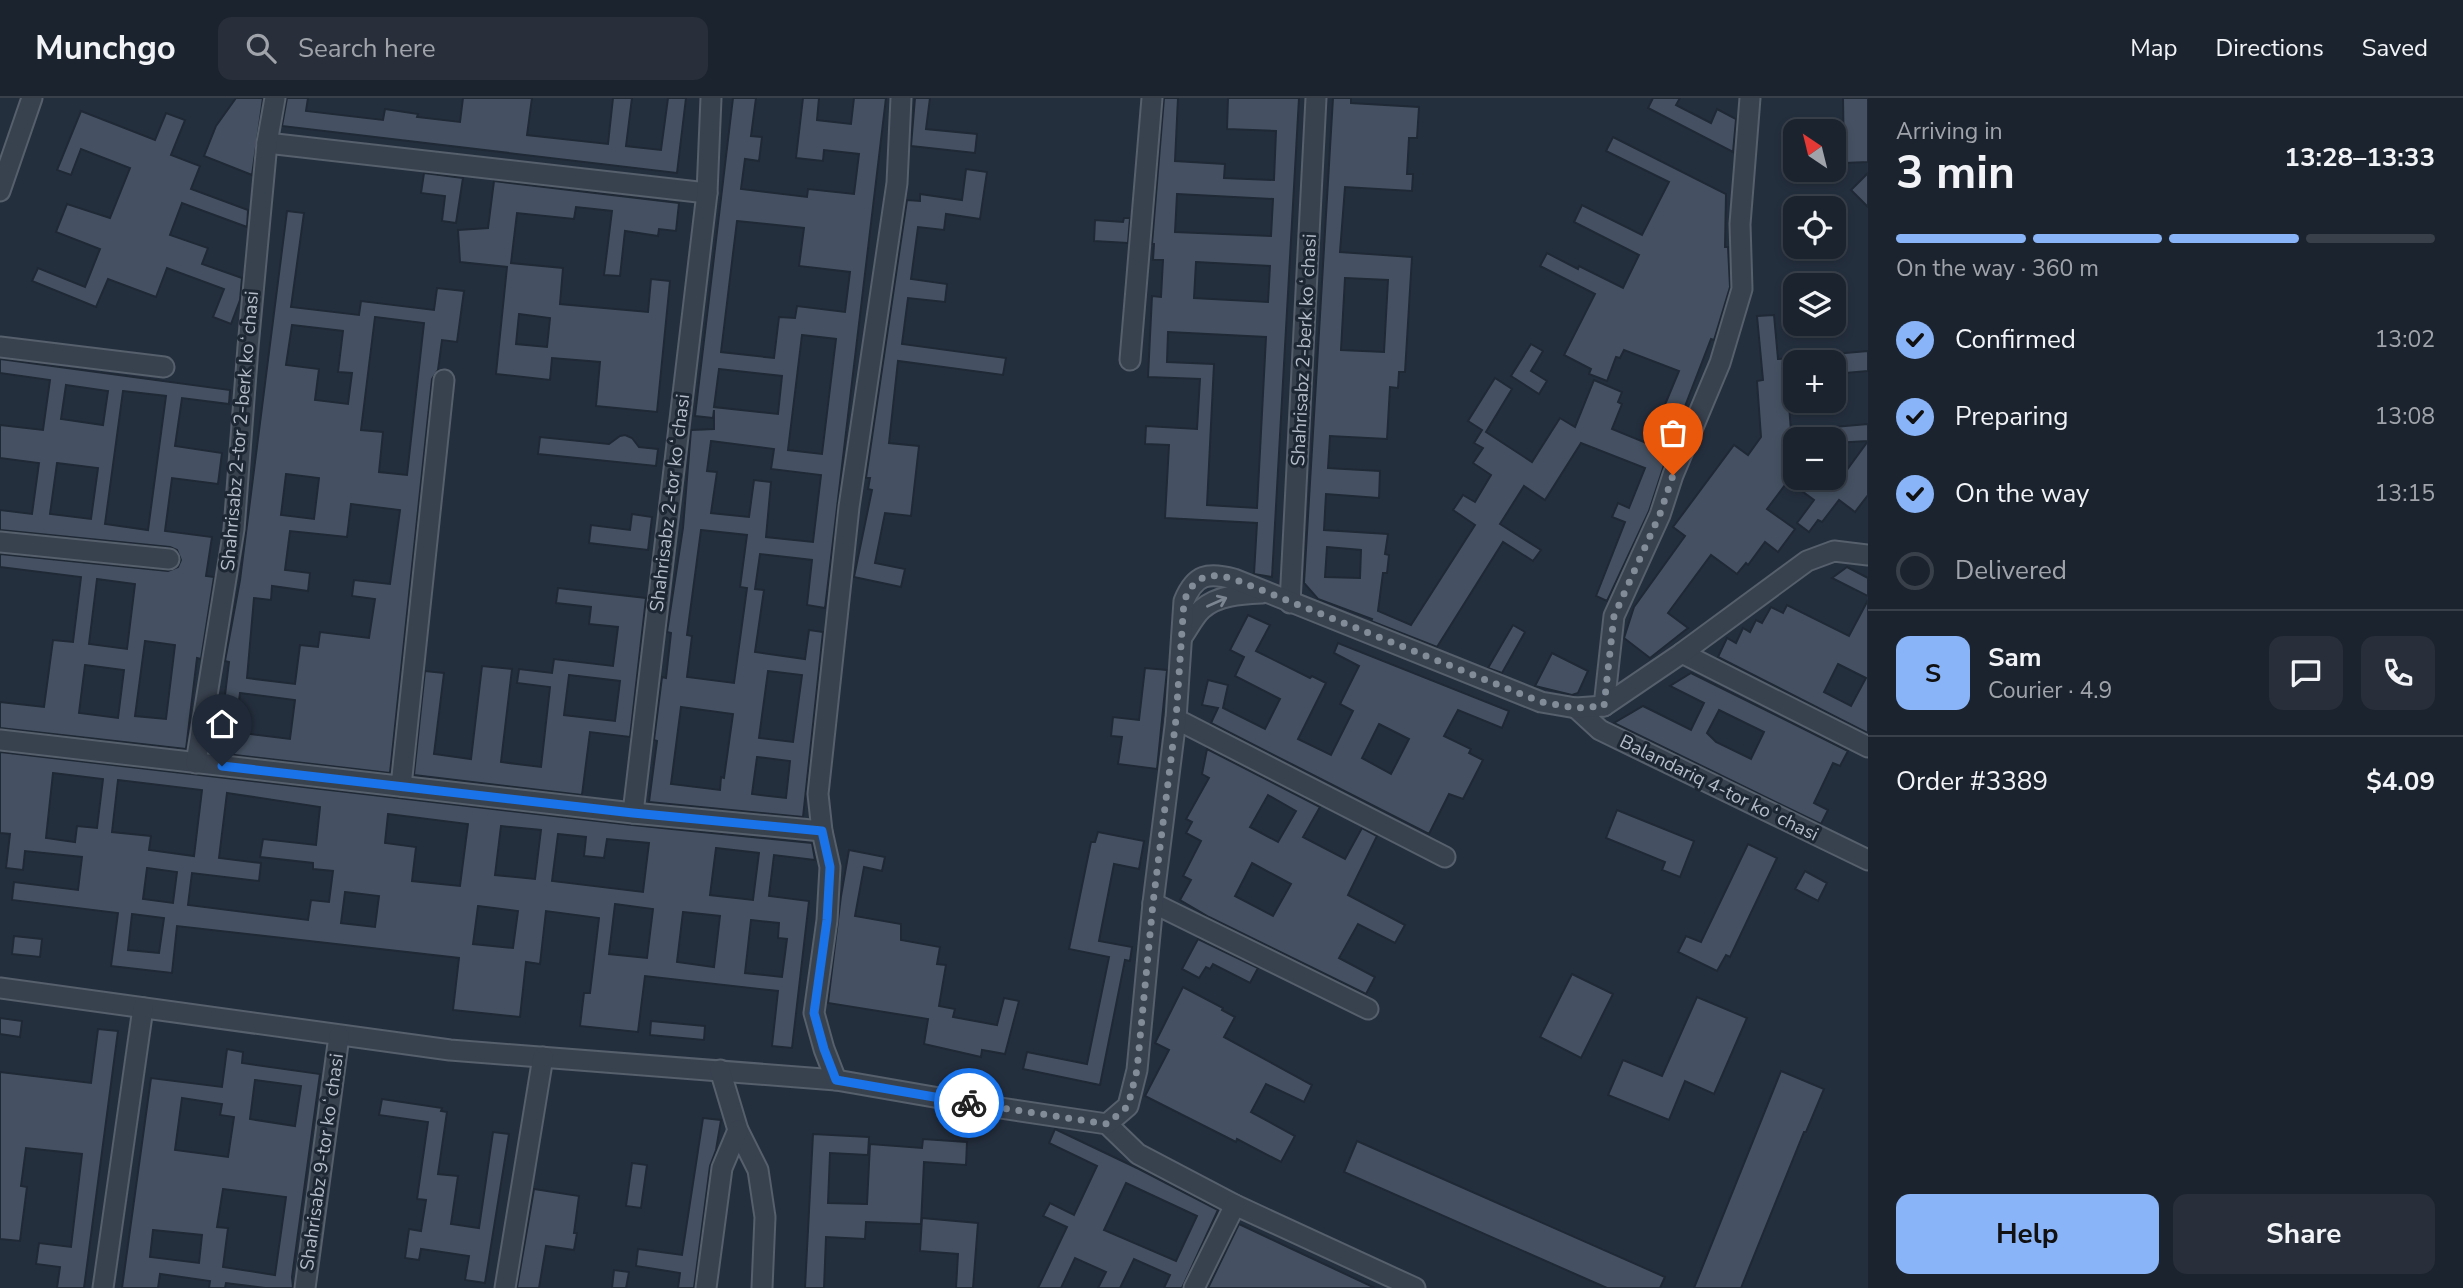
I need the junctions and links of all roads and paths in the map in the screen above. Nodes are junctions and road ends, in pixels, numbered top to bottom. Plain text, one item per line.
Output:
1 (32, 98) edge
2 (275, 98) edge
3 (711, 98) edge
4 (901, 98) edge
5 (1152, 98) edge
6 (1316, 98) edge
7 (1750, 98) edge
8 (267, 143) junction
9 (0, 191) edge
10 (707, 193) junction
11 (0, 347) edge
12 (1130, 360) dead end
13 (164, 367) dead end
14 (444, 380) dead end
15 (0, 542) edge
16 (1868, 555) edge
17 (169, 559) dead end
18 (1267, 593) junction
19 (1290, 603) junction
20 (1182, 637) junction
21 (1682, 653) junction
22 (1604, 706) junction
23 (1576, 708) junction
24 (1176, 719) junction
25 (0, 740) edge
26 (1868, 747) edge
27 (196, 763) junction
28 (401, 786) junction
29 (633, 813) junction
30 (822, 831) junction
31 (1445, 857) dead end
32 (1868, 860) edge
33 (1153, 903) junction
34 (0, 988) edge
35 (143, 1008) junction
36 (1368, 1009) dead end
37 (339, 1036) junction
38 (543, 1057) junction
39 (720, 1070) junction
40 (836, 1080) junction
41 (1107, 1124) junction
42 (738, 1130) junction
43 (1235, 1205) junction
44 (103, 1288) edge
45 (305, 1288) edge
46 (505, 1288) edge
47 (706, 1288) edge
48 (762, 1288) edge
49 (1194, 1288) edge
50 (1415, 1288) edge

1 - 9 street
2 - 8 street, Shahrisabz 2-tor 2-berk koʻchasi
3 - 10 street, Shahrisabz 2-tor koʻchasi
4 - 30 street
5 - 12 street
6 - 19 street, Shahrisabz 2-berk koʻchasi
7 - 22 street
8 - 10 street
8 - 27 street, Shahrisabz 2-tor 2-berk koʻchasi
10 - 29 street, Shahrisabz 2-tor koʻchasi
11 - 13 street
14 - 28 street
15 - 17 street
16 - 21 street
18 - 19 street
20 -> 18 street
18 - 20 street
19 - 23 street
20 - 24 street
21 - 22 street
21 - 26 street
22 - 23 street
23 - 32 street, Balandariq 4-tor koʻchasi
24 - 31 street
24 - 33 street
25 - 27 street
27 - 28 street
28 - 29 street
29 - 30 street
30 - 40 street
33 - 36 street
33 - 41 street
34 - 35 street
35 - 37 street
35 - 44 street
37 - 38 street
37 - 45 street, Shahrisabz 9-tor koʻchasi
38 - 39 street
38 - 46 street
39 - 40 street
39 - 42 street
40 - 41 street
41 - 43 street
42 - 47 street
42 - 48 street
43 - 49 street
43 - 50 street

